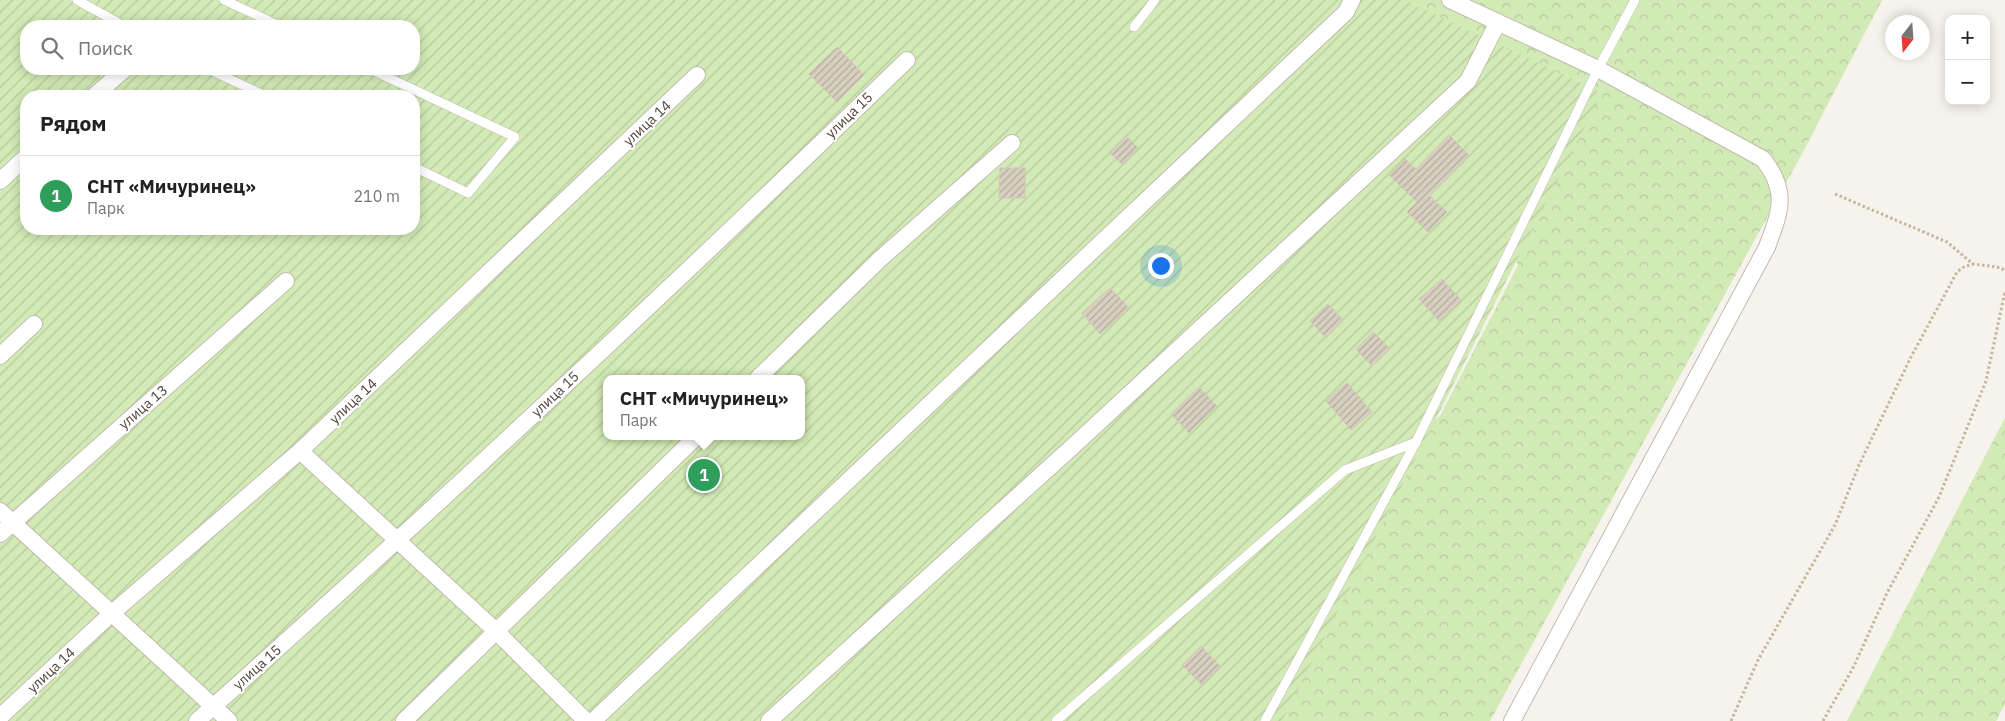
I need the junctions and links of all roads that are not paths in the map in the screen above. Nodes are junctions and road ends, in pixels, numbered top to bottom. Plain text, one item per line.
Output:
1 (76, 0) edge
2 (224, 0) edge
3 (1154, 0) edge
4 (1352, 0) edge
5 (1450, 0) edge
6 (1635, 0) edge
7 (113, 20) edge
8 (267, 20) edge
9 (1498, 22) junction
10 (1134, 27) dead end
11 (907, 60) dead end
12 (1598, 69) junction
13 (118, 75) edge
14 (221, 75) edge
15 (383, 75) edge
16 (697, 75) dead end
17 (101, 90) edge
18 (253, 90) edge
19 (415, 90) edge
20 (420, 92) edge
21 (1012, 143) dead end
22 (20, 163) edge
23 (420, 170) edge
24 (0, 181) edge
25 (286, 280) dead end
26 (34, 324) dead end
27 (0, 356) edge
28 (761, 375) edge
29 (694, 440) edge
30 (1416, 442) junction
31 (300, 451) junction
32 (0, 510) edge
33 (12, 522) junction
34 (0, 534) edge
35 (397, 541) junction
36 (112, 613) junction
37 (496, 631) junction
38 (213, 706) junction
39 (0, 717) edge
40 (197, 721) edge
41 (229, 721) edge
42 (404, 721) edge
43 (586, 721) edge
44 (592, 721) edge
45 (769, 721) edge
46 (1056, 721) edge
47 (1265, 721) edge
48 (1512, 721) edge

1 - 7 lane
2 - 8 lane
3 - 10 lane
4 - 44 street
5 - 9 street
6 - 12 lane
9 - 12 street
9 - 45 street
11 - 35 street, улица 15
12 - 30 lane
12 - 48 street
13 - 17 street
14 - 18 lane
15 - 19 lane
16 - 31 street, улица 14
20 - 23 lane
21 - 28 street
22 - 24 street
25 - 33 street, улица 13
26 - 27 street
29 - 37 street
30 - 46 lane
30 - 47 lane
31 - 35 street
31 - 36 street, улица 14
32 - 33 street
33 - 34 street, улица 13
33 - 36 street
35 - 37 street
35 - 38 street, улица 15
36 - 38 street
36 - 39 street, улица 14
37 - 42 street
37 - 43 street
38 - 40 street, улица 15
38 - 41 street

